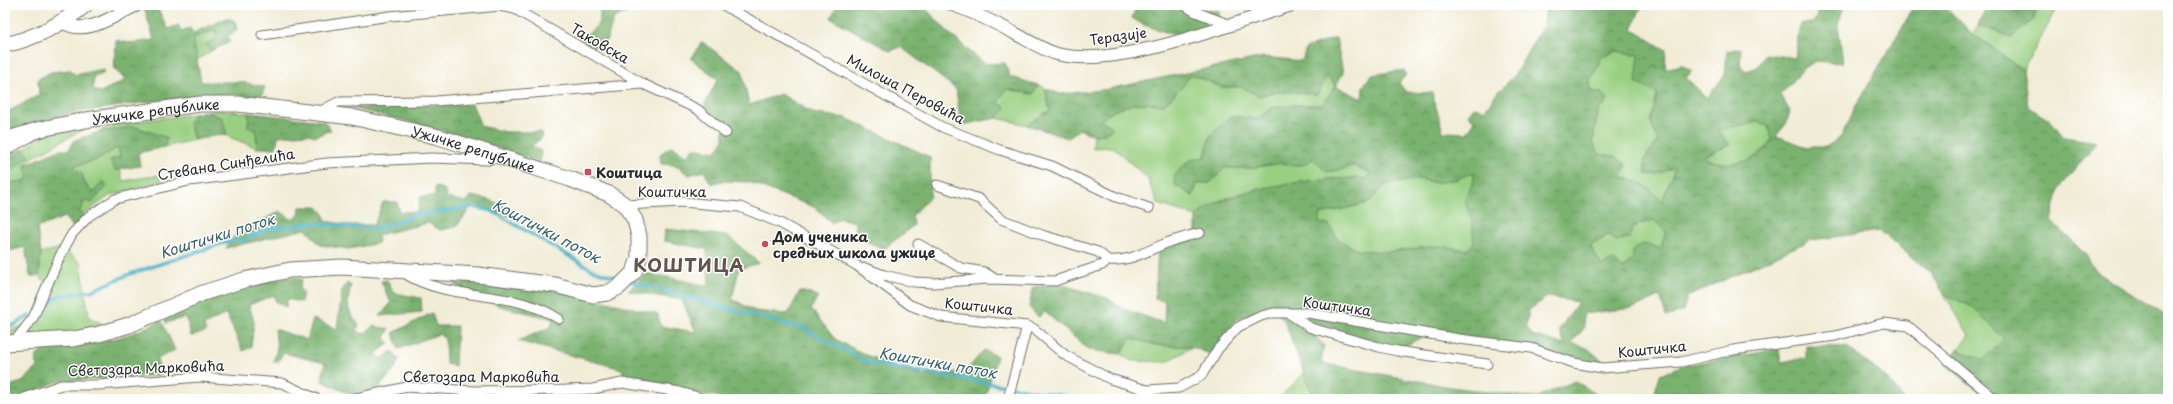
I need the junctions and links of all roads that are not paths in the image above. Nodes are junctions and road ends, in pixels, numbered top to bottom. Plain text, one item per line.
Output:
1 (85, 5) edge
2 (138, 5) edge
3 (723, 5) edge
4 (953, 5) edge
5 (1184, 5) edge
6 (1292, 5) edge
7 (1256, 10) edge
8 (63, 22) junction
9 (1230, 25) junction
10 (262, 35) dead end
11 (5, 45) edge
12 (643, 84) junction
13 (319, 112) junction
14 (41, 129) junction
15 (726, 133) dead end
16 (5, 140) edge
17 (5, 151) edge
18 (496, 156) junction
19 (937, 185) dead end
20 (625, 205) junction
21 (1149, 208) dead end
22 (1200, 233) dead end
23 (918, 244) dead end
24 (1108, 260) junction
25 (856, 264) junction
26 (400, 270) junction
27 (996, 280) junction
28 (1288, 313) junction
29 (560, 319) dead end
30 (1027, 326) junction
31 (10, 343) edge
32 (1487, 364) dead end
33 (464, 395) edge
34 (22, 399) edge
35 (317, 399) edge
36 (351, 399) edge
37 (705, 399) edge
38 (1008, 399) edge
39 (1995, 399) edge

1 - 8 main road
2 - 8 street
3 - 21 street, Милоша Перовића
4 - 9 street, Теразије
5 - 9 street
6 - 7 street, Теразије
7 - 9 street, Теразије
8 - 11 main road
10 - 12 street, Таковска
12 - 13 street, Таковска
12 - 15 street, Таковска
13 - 14 main road, Ужичке републике
13 - 18 main road, Ужичке републике
14 - 16 main road, Ужичке републике
14 - 17 street
18 - 20 main road, Ужичке републике
18 - 31 street, Стевана Синђелића
19 - 24 street
20 - 25 street, Коштичка
20 - 26 main road, Ужичке републике
22 - 24 street
23 - 27 street
24 - 27 street
25 - 27 street
25 - 30 street, Коштичка
26 - 29 street
26 - 31 main road, Ужичке републике
28 - 30 street, Коштичка
28 - 32 street, Коштичка
28 - 39 street, Коштичка
30 - 38 street
33 - 36 street, Светозара Марковића
33 - 37 street, Светозара Марковића
34 - 35 street, Светозара Марковића

